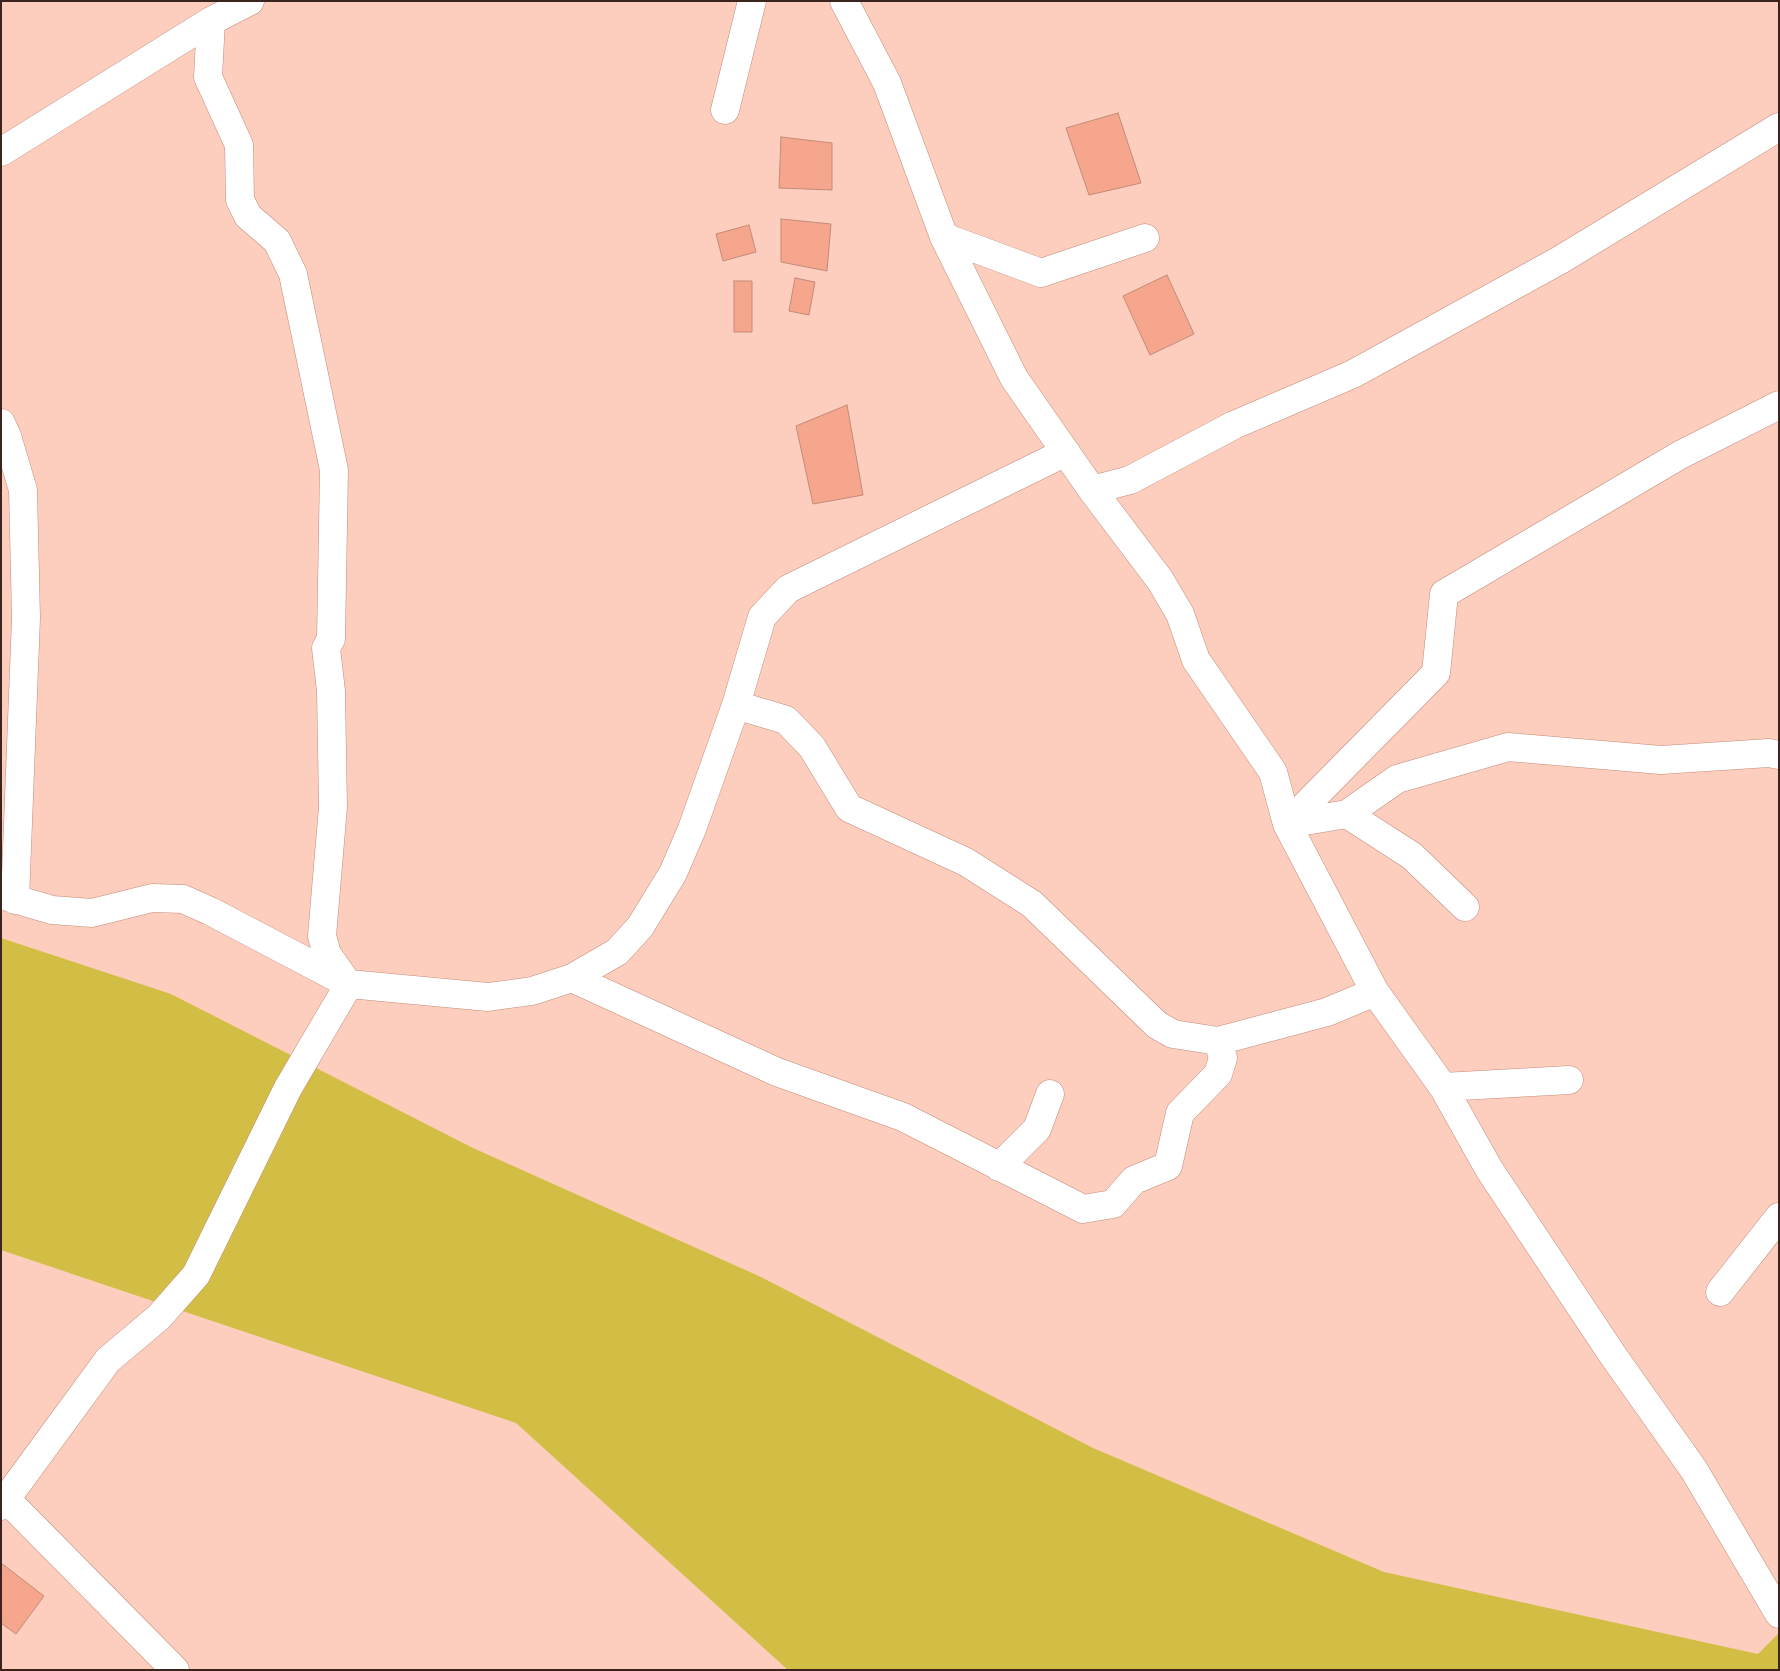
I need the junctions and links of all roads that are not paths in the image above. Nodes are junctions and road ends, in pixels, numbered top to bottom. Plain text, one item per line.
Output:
1 (250, 1) edge
2 (752, 1) edge
3 (844, 1) edge
4 (212, 21) junction
5 (725, 110) dead end
6 (1779, 127) edge
7 (1, 152) edge
8 (944, 237) junction
9 (1145, 238) dead end
10 (1779, 405) edge
11 (1, 423) edge
12 (1066, 452) junction
13 (1092, 490) junction
14 (736, 705) junction
15 (1779, 755) edge
16 (1346, 814) junction
17 (1287, 824) junction
18 (8, 898) edge
19 (1465, 907) dead end
20 (572, 978) junction
21 (348, 984) junction
22 (1375, 992) junction
23 (1218, 1041) junction
24 (1569, 1080) dead end
25 (1443, 1087) junction
26 (1050, 1094) dead end
27 (999, 1167) junction
28 (1779, 1217) edge
29 (1720, 1292) dead end
30 (4, 1503) edge
31 (1779, 1614) edge
32 (175, 1670) edge

1 - 4 street
2 - 5 street
3 - 8 street
4 - 7 street
4 - 21 street
6 - 13 street
8 - 9 street
8 - 12 street
10 - 17 street
11 - 18 street
12 - 13 street
12 - 14 street
13 - 17 street
14 - 20 street
14 - 23 street
15 - 16 street
16 - 17 street
16 - 19 street
17 - 22 street
18 - 21 street
20 - 21 street
20 - 27 street
21 - 30 street
22 - 23 street
22 - 25 street
23 - 27 street
24 - 25 street
25 - 31 street
26 - 27 street
28 - 29 street
30 - 32 street

